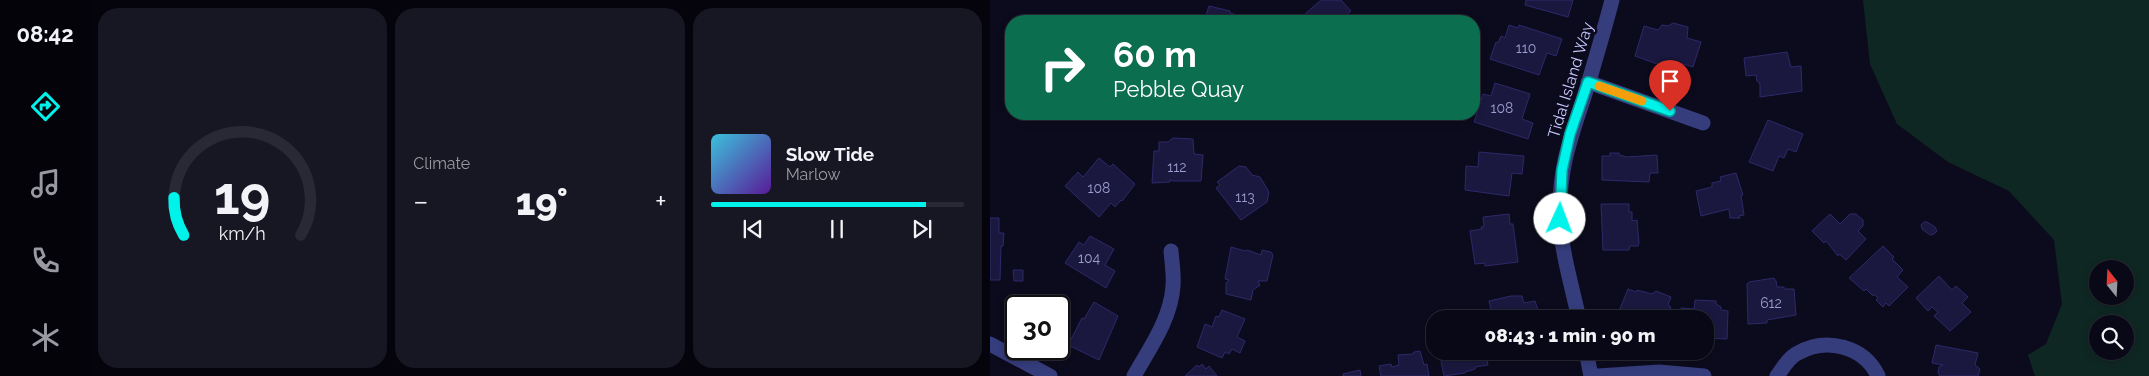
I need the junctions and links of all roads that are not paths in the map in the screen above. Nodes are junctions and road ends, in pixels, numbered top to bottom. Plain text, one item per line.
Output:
1 (1612, 0) edge
2 (1588, 82) junction
3 (1703, 123) dead end
4 (1171, 251) dead end
5 (1577, 310) edge
6 (990, 344) edge
7 (1588, 360) edge
8 (1050, 376) edge
9 (1134, 376) edge
10 (1591, 376) edge
11 (1598, 376) edge
12 (1704, 376) edge
13 (1777, 376) edge
14 (1878, 376) edge

1 - 2 street, Tidal Island Way
2 - 3 street
2 - 5 street, Tidal Island Way
4 - 9 street
6 - 8 street
7 - 10 street
11 - 12 street
13 - 14 street

